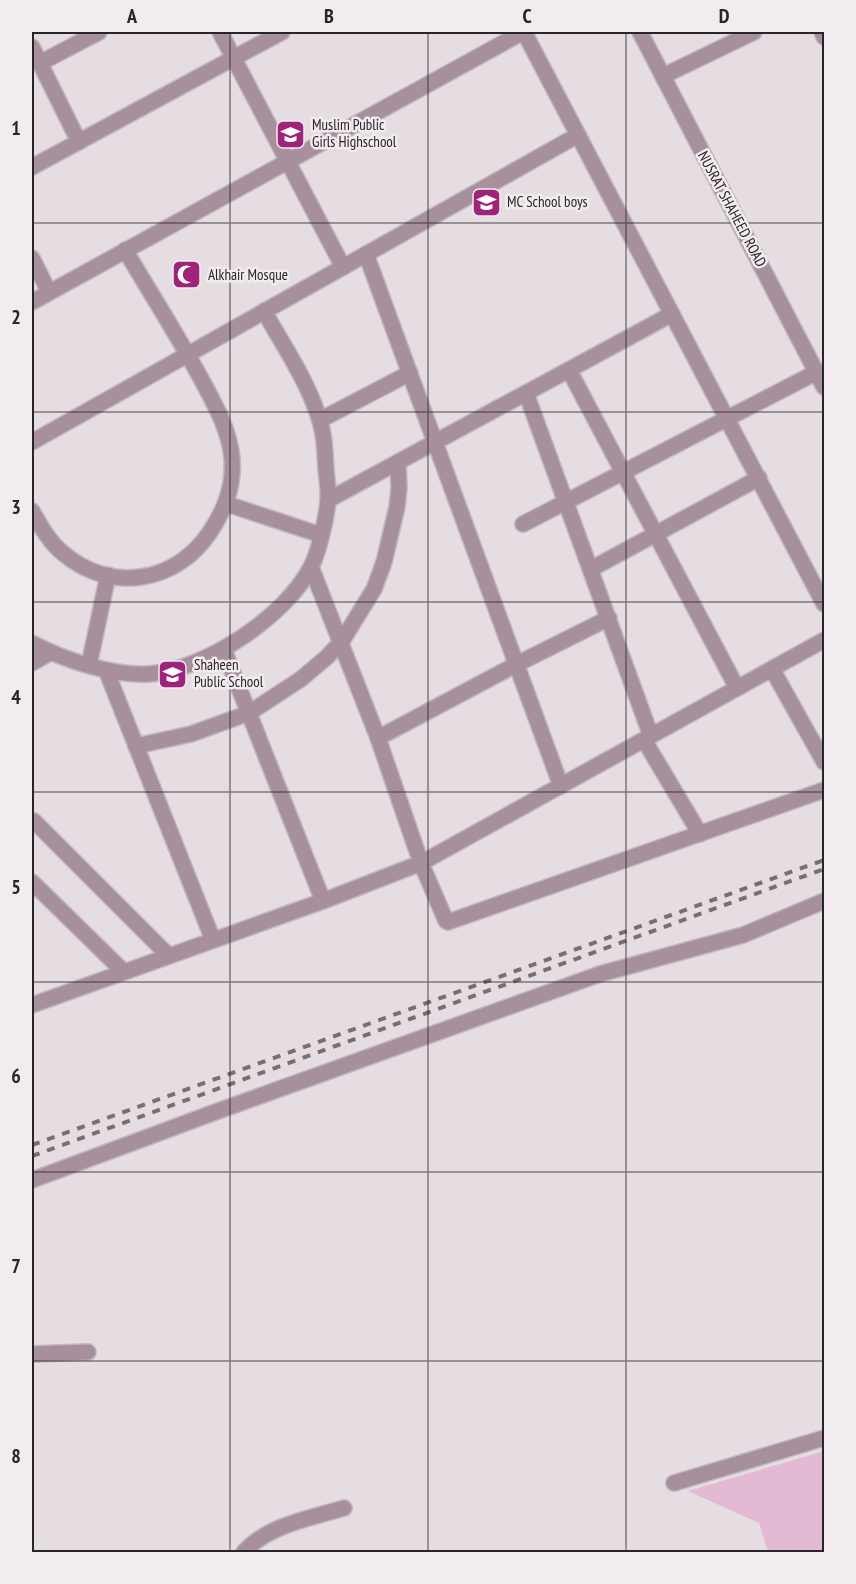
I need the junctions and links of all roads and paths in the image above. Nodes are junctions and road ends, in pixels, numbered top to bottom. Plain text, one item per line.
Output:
1 (99, 32) edge
2 (220, 32) edge
3 (282, 32) edge
4 (524, 32) edge
5 (640, 32) edge
6 (754, 32) edge
7 (822, 32) edge
8 (825, 37) edge
9 (32, 46) edge
10 (233, 58) junction
11 (40, 63) junction
12 (663, 76) junction
13 (578, 135) junction
14 (79, 142) junction
15 (287, 162) junction
16 (32, 167) edge
17 (125, 250) junction
18 (366, 254) junction
19 (32, 258) edge
20 (343, 267) junction
21 (49, 292) junction
22 (32, 302) edge
23 (264, 311) junction
24 (672, 314) junction
25 (187, 354) junction
26 (569, 370) junction
27 (817, 372) junction
28 (410, 373) junction
29 (825, 387) edge
30 (526, 393) junction
31 (727, 418) junction
32 (320, 420) junction
33 (32, 442) edge
34 (436, 442) junction
35 (398, 462) junction
36 (623, 472) junction
37 (759, 478) junction
38 (328, 500) junction
39 (566, 502) junction
40 (227, 504) junction
41 (32, 511) edge
42 (523, 524) dead end
43 (656, 534) junction
44 (321, 535) junction
45 (311, 567) junction
46 (591, 569) junction
47 (108, 575) junction
48 (825, 604) edge
49 (609, 618) junction
50 (825, 640) edge
51 (342, 641) junction
52 (32, 643) edge
53 (224, 650) junction
54 (50, 653) junction
55 (32, 663) edge
56 (88, 664) junction
57 (517, 664) junction
58 (772, 669) junction
59 (106, 670) junction
60 (736, 688) junction
61 (249, 714) junction
62 (378, 738) junction
63 (647, 738) junction
64 (136, 746) junction
65 (825, 762) edge
66 (561, 786) junction
67 (825, 790) edge
68 (34, 821) dead end
69 (700, 834) junction
70 (421, 863) junction
71 (32, 882) edge
72 (322, 901) junction
73 (825, 902) edge
74 (213, 940) junction
75 (169, 956) junction
76 (124, 972) junction
77 (32, 1005) edge
78 (32, 1180) edge
79 (88, 1352) dead end
80 (32, 1354) edge
81 (825, 1438) edge
82 (674, 1483) dead end
83 (344, 1508) dead end
84 (244, 1552) edge

1 - 11 street
2 - 10 street
3 - 10 street
4 - 13 street
4 - 15 street
5 - 12 street, NUSRAT SHAHEED ROAD
6 - 12 street
7 - 8 street
9 - 11 street
10 - 14 street
10 - 15 street
11 - 14 street
12 - 27 street, NUSRAT SHAHEED ROAD
13 - 18 street
13 - 24 street
14 - 16 street
15 - 17 street
15 - 20 street
17 - 21 street
17 - 25 street
18 - 20 street
18 - 28 street
19 - 21 street
20 - 23 street
21 - 22 street
23 - 25 street
23 - 32 street
24 - 26 street
24 - 31 street
25 - 33 street
25 - 40 street
26 - 30 street
26 - 36 street
27 - 29 street, NUSRAT SHAHEED ROAD
27 - 31 street
28 - 32 street
28 - 34 street
30 - 34 street
30 - 39 street
31 - 36 street
31 - 37 street
32 - 38 street
34 - 35 street
34 - 57 street
35 - 38 street
35 - 51 street
36 - 39 street
36 - 43 street
37 - 43 street
37 - 48 street
38 - 44 street
39 - 42 street
39 - 46 street
40 - 44 street
40 - 47 street
41 - 47 street
43 - 46 street
43 - 60 street
44 - 45 street
45 - 51 street
45 - 53 street
46 - 49 street
47 - 56 street
49 - 57 street
49 - 63 street
50 - 58 street
51 - 61 street
51 - 62 street
52 - 54 street
53 - 59 street
53 - 61 street
54 - 55 street
54 - 56 street
56 - 59 street
57 - 62 street
57 - 66 street
58 - 60 street
58 - 65 street
59 - 64 street
60 - 63 street
61 - 64 street
61 - 72 street
62 - 70 street
63 - 66 street
63 - 69 street
64 - 74 street
66 - 70 street
67 - 69 street
68 - 75 street
69 - 70 street
70 - 72 street
71 - 76 street
72 - 74 street
73 - 78 street
74 - 75 street
75 - 76 street
76 - 77 street
79 - 80 street
81 - 82 street
83 - 84 street

